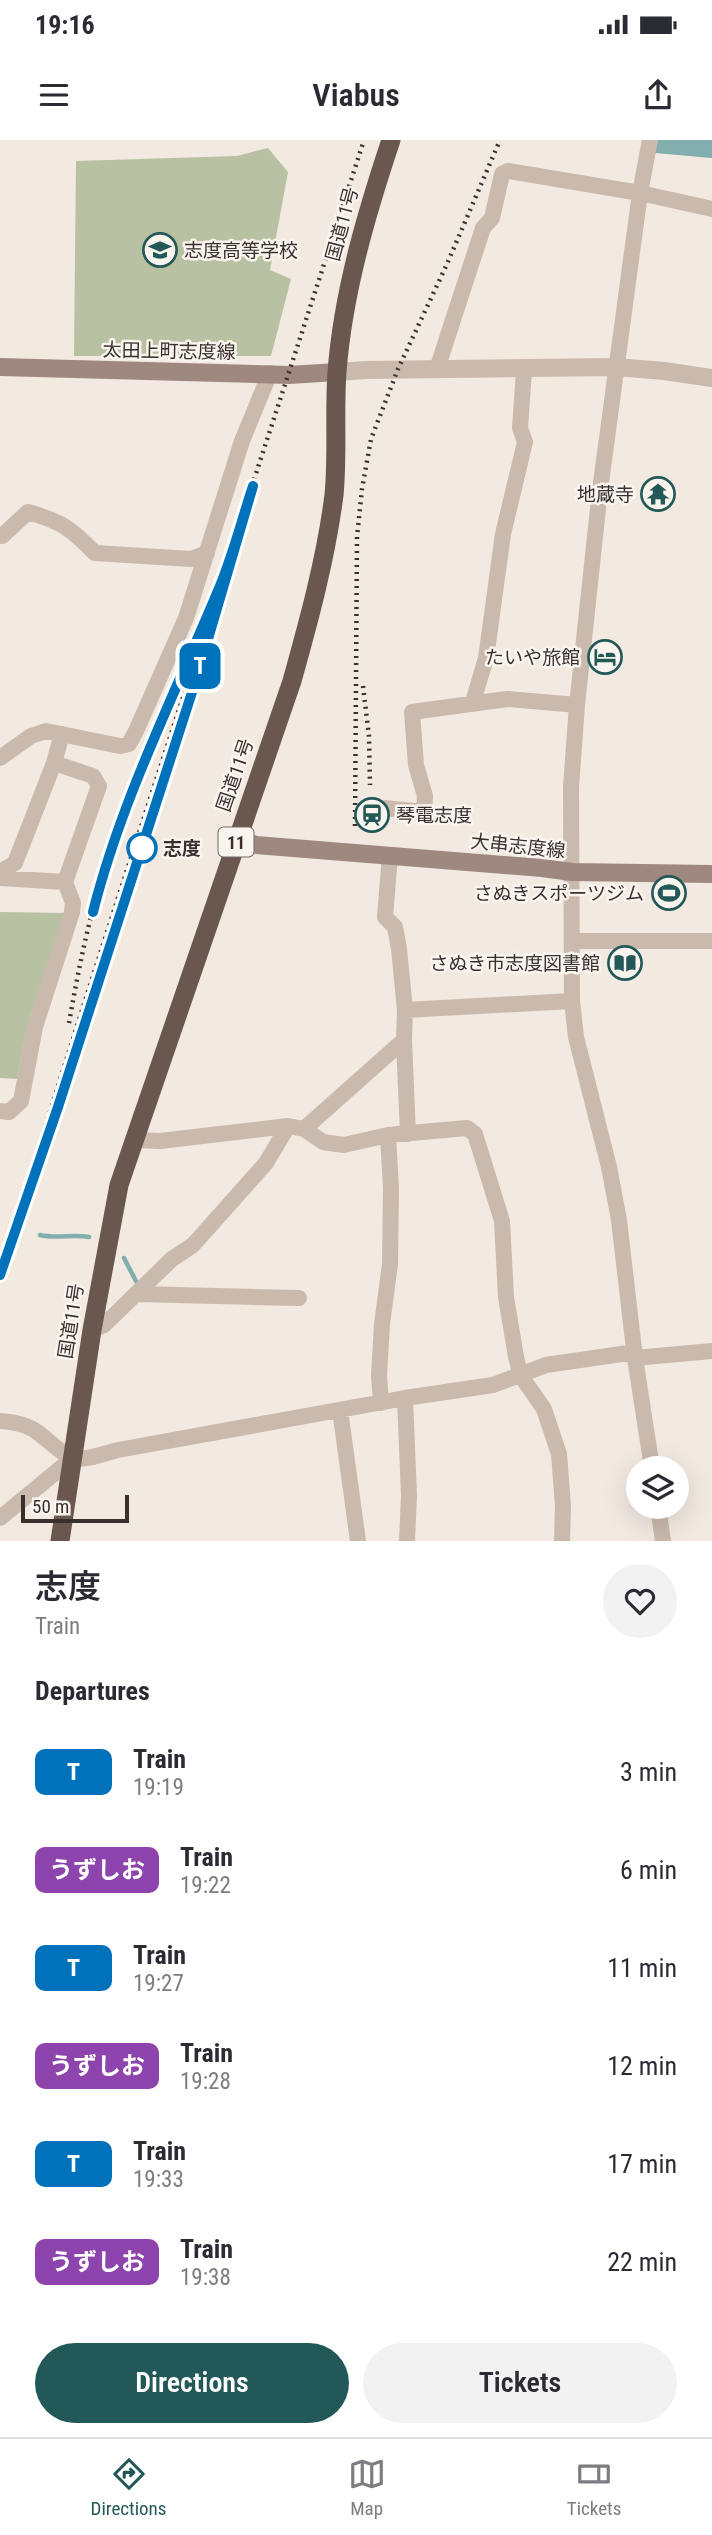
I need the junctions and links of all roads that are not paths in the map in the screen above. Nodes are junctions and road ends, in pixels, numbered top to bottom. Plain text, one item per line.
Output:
1 (391, 140) edge
2 (649, 143) edge
3 (640, 193) junction
4 (712, 209) edge
5 (0, 367) edge
6 (616, 367) junction
7 (437, 369) junction
8 (524, 370) junction
9 (337, 372) junction
10 (270, 373) junction
11 (712, 378) edge
12 (2, 536) dead end
13 (207, 553) junction
14 (473, 702) junction
15 (577, 705) junction
16 (62, 734) junction
17 (0, 758) edge
18 (54, 763) junction
19 (384, 808) dead end
20 (237, 838) junction
21 (390, 855) junction
22 (0, 872) edge
23 (572, 872) junction
24 (712, 874) edge
25 (0, 878) edge
26 (65, 882) junction
27 (573, 941) junction
28 (712, 941) edge
29 (572, 1001) junction
30 (405, 1010) junction
31 (404, 1040) junction
32 (0, 1111) edge
33 (296, 1127) junction
34 (408, 1134) junction
35 (388, 1135) junction
36 (134, 1140) junction
37 (137, 1294) junction
38 (299, 1298) dead end
39 (92, 1330) junction
40 (712, 1351) edge
41 (635, 1355) junction
42 (521, 1376) junction
43 (405, 1398) junction
44 (381, 1403) junction
45 (340, 1410) junction
46 (0, 1421) edge
47 (650, 1456) edge
48 (73, 1458) junction
49 (0, 1518) edge
50 (660, 1519) edge
51 (60, 1541) edge
52 (358, 1541) edge
53 (407, 1541) edge
54 (562, 1541) edge
55 (663, 1541) edge

1 - 9 highway, 国道11号 / 11
2 - 3 street
3 - 4 street
3 - 6 street
3 - 7 street
5 - 10 main road, 太田上町志度線
6 - 8 street
6 - 11 street
6 - 15 street
7 - 8 street
7 - 9 street
8 - 14 street
9 - 10 main road, 太田上町志度線
9 - 20 highway, 国道11号 / 11
10 - 13 street
12 - 13 street
13 - 16 street
14 - 15 street
14 - 19 street
15 - 23 street
16 - 17 street
16 - 18 street
18 - 22 street
18 - 26 street
20 - 21 main road, 大串志度線
20 - 36 highway, 国道11号 / 11
21 - 23 main road, 大串志度線
21 - 30 street
23 - 24 main road, 大串志度線
23 - 27 street
25 - 26 street
26 - 32 street
27 - 28 street
27 - 29 street
29 - 30 street
29 - 41 street
30 - 31 street
31 - 33 street
31 - 34 street
33 - 35 street
33 - 36 street
33 - 37 street
34 - 35 street
34 - 42 street
35 - 44 street
36 - 39 highway, 国道11号 / 11
37 - 38 street
37 - 39 street
39 - 48 highway, 国道11号 / 11
40 - 41 street
41 - 42 street
41 - 47 street
42 - 43 street
42 - 54 street
43 - 44 street
43 - 53 street
44 - 45 street
45 - 48 street
45 - 52 street
46 - 48 street
48 - 49 street
48 - 51 highway, 国道11号 / 11
50 - 55 street

